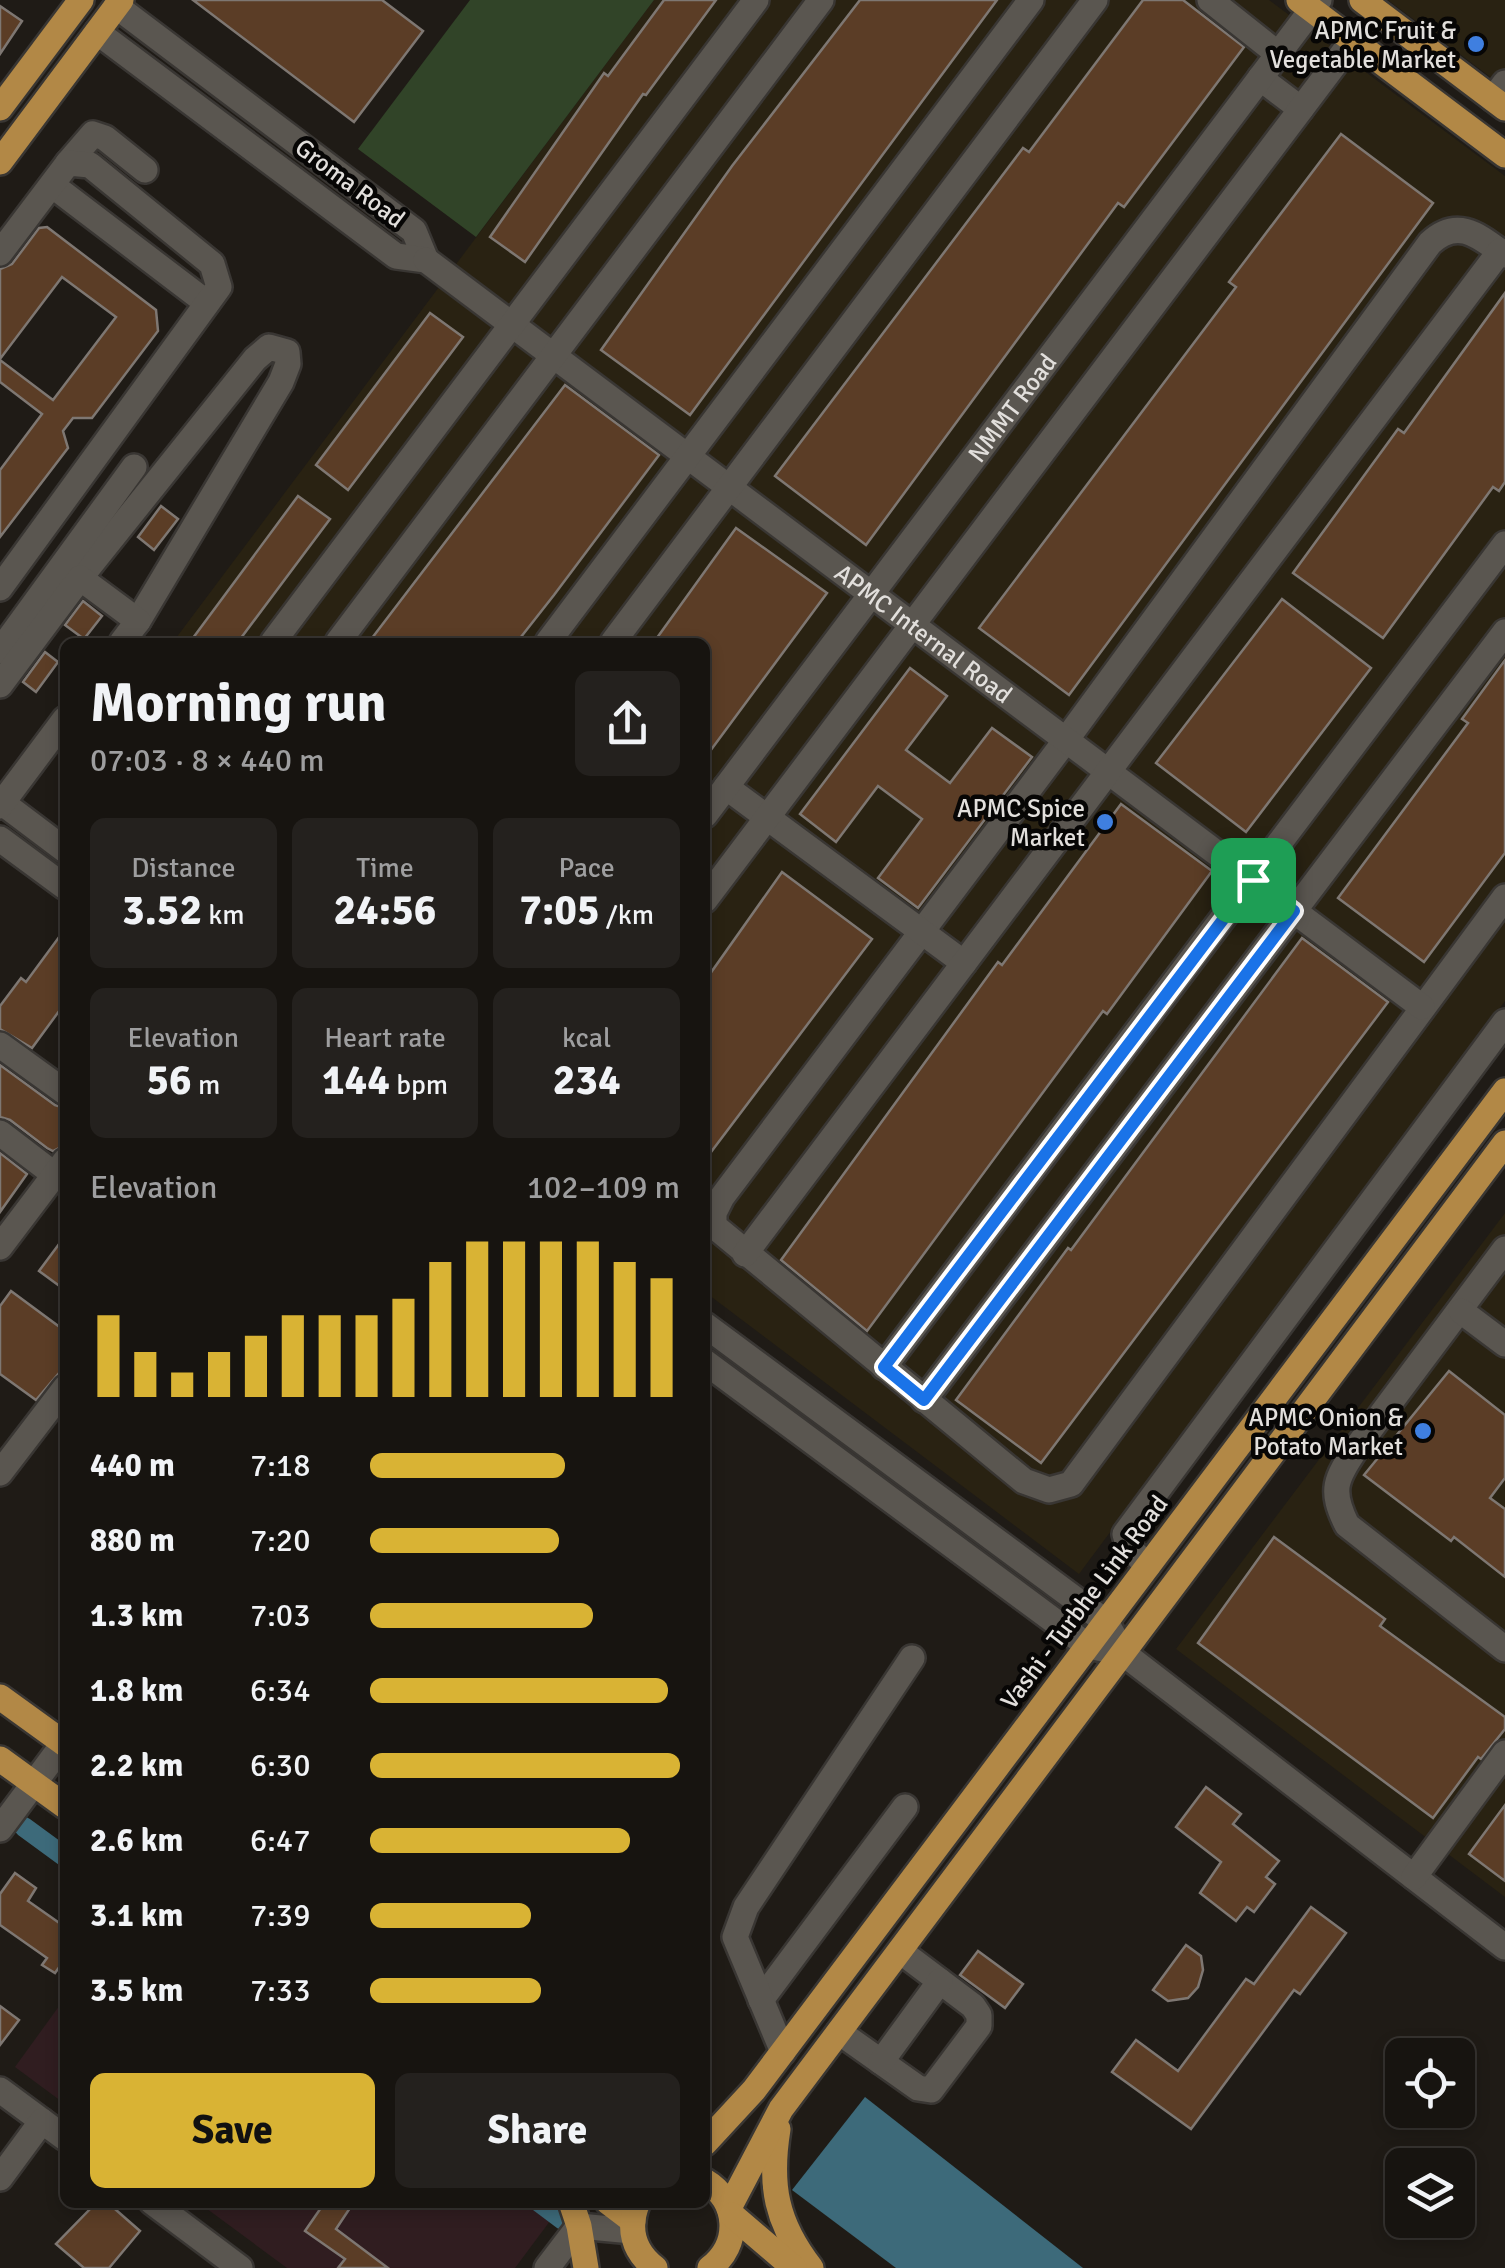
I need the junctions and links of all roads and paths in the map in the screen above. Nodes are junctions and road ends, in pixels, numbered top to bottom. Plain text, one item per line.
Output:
1 (756, 0) edge
2 (821, 0) edge
3 (1030, 0) edge
4 (1095, 0) edge
5 (1210, 0) edge
6 (1362, 0) edge
7 (115, 2) edge
8 (1310, 3) edge
9 (69, 4) edge
10 (97, 32) junction
11 (1353, 40) junction
12 (1278, 54) junction
13 (1260, 78) junction
14 (1501, 97) edge
15 (0, 108) edge
16 (1302, 108) junction
17 (1505, 154) edge
18 (0, 162) edge
19 (68, 163) junction
20 (145, 170) dead end
21 (52, 185) junction
22 (0, 253) edge
23 (1502, 253) edge
24 (426, 260) junction
25 (207, 303) junction
26 (512, 324) junction
27 (554, 355) junction
28 (688, 456) junction
29 (134, 467) dead end
30 (730, 487) junction
31 (1505, 544) edge
32 (80, 578) junction
33 (0, 588) edge
34 (872, 594) junction
35 (138, 621) junction
36 (913, 624) junction
37 (1505, 632) edge
38 (125, 638) edge
39 (276, 638) edge
40 (341, 638) edge
41 (551, 638) edge
42 (615, 638) edge
43 (0, 651) edge
44 (0, 685) edge
45 (60, 726) edge
46 (1066, 740) junction
47 (1108, 771) junction
48 (726, 786) junction
49 (1, 803) edge
50 (710, 808) edge
51 (768, 817) junction
52 (0, 839) edge
53 (60, 846) edge
54 (1253, 880) junction
55 (60, 883) edge
56 (710, 893) edge
57 (1505, 897) edge
58 (1294, 911) junction
59 (922, 932) junction
60 (964, 963) junction
61 (1422, 1007) junction
62 (1505, 1022) edge
63 (0, 1044) edge
64 (60, 1088) edge
65 (1505, 1092) edge
66 (0, 1133) edge
67 (1505, 1143) edge
68 (60, 1168) edge
69 (0, 1248) edge
70 (1505, 1249) edge
71 (745, 1254) junction
72 (1461, 1311) junction
73 (710, 1329) edge
74 (1505, 1344) edge
75 (710, 1366) edge
76 (884, 1367) junction
77 (60, 1395) edge
78 (924, 1400) junction
79 (0, 1473) edge
80 (1148, 1566) junction
81 (1106, 1622) junction
82 (1088, 1646) junction
83 (1505, 1649) edge
84 (1122, 1653) junction
85 (912, 1658) dead end
86 (0, 1697) edge
87 (60, 1740) edge
88 (60, 1750) edge
89 (1505, 1753) edge
90 (0, 1759) edge
91 (34, 1784) junction
92 (60, 1802) edge
93 (904, 1808) dead end
94 (0, 1829) edge
95 (1414, 1877) junction
96 (1505, 1947) edge
97 (900, 1951) junction
98 (940, 1982) junction
99 (761, 2000) junction
100 (839, 2032) junction
101 (783, 2052) junction
102 (881, 2062) junction
103 (0, 2090) edge
104 (754, 2090) junction
105 (781, 2109) junction
106 (710, 2114) edge
107 (42, 2121) junction
108 (60, 2134) edge
109 (710, 2138) edge
110 (0, 2178) edge
111 (710, 2184) edge
112 (160, 2208) edge
113 (615, 2208) edge
114 (731, 2212) junction
115 (575, 2214) edge
116 (635, 2225) edge
117 (240, 2268) edge
118 (548, 2268) edge
119 (586, 2268) edge
120 (620, 2268) edge
121 (655, 2268) edge
122 (710, 2268) edge
123 (794, 2268) edge
124 (811, 2268) edge

1 - 26 street
2 - 27 street
3 - 28 street
4 - 30 street
5 - 12 street
6 - 14 main road
7 - 10 main road
7 - 24 street, Groma Road
8 - 11 main road
8 - 12 street, NMMT Road
9 - 10 main road, Groma Road
9 - 15 main road
10 - 18 main road
10 - 24 street, Groma Road
11 - 16 street
11 - 17 main road
12 - 13 street, NMMT Road
13 - 16 street
13 - 34 street, NMMT Road
16 - 36 street
19 - 20 street
19 - 21 street
19 - 25 street
21 - 22 street
21 - 25 street
23 - 46 street
23 - 47 street
24 - 26 street, APMC Internal Road
25 - 33 street
26 - 27 street, APMC Internal Road
26 - 39 street
27 - 28 street, APMC Internal Road
27 - 40 street
28 - 30 street, APMC Internal Road
28 - 41 street
29 - 43 street
30 - 34 street, APMC Internal Road
30 - 42 street
31 - 54 street
32 - 35 street
32 - 35 street
32 - 44 street
34 - 36 street, APMC Internal Road
34 - 48 street, NMMT Road
35 - 38 street
36 - 46 street, APMC Internal Road
36 - 51 street
37 - 58 street
45 - 49 street
46 - 47 street, APMC Internal Road
46 - 59 street
47 - 54 street, APMC Internal Road
47 - 60 street
48 - 50 street, NMMT Road
48 - 51 street
49 - 53 street
51 - 56 street
51 - 59 street
52 - 55 street
54 - 58 street, APMC Internal Road
54 - 76 street
57 - 61 street
58 - 61 street, APMC Internal Road
58 - 78 street
59 - 60 street
59 - 71 street
60 - 71 street
61 - 78 street
62 - 80 street
63 - 64 street
65 - 80 main road, Vashi - Turbhe Link Road
66 - 68 street
67 - 84 main road
68 - 69 street
70 - 72 street
71 - 76 street
72 - 74 street
72 - 83 street
73 - 81 street
75 - 82 street
76 - 78 street
77 - 79 street
80 - 81 main road, Vashi - Turbhe Link Road
81 - 82 main road, Vashi - Turbhe Link Road
81 - 84 street
82 - 84 street
82 - 101 main road, Vashi - Turbhe Link Road
84 - 95 street
84 - 97 main road
85 - 99 street
86 - 87 main road
88 - 91 street
89 - 95 street
90 - 91 main road
91 - 92 main road
91 - 94 street
93 - 99 street
95 - 96 street
97 - 98 street
97 - 100 main road
98 - 102 street
98 - 102 street
99 - 101 street
100 - 102 street
100 - 105 main road
101 - 104 main road, Vashi - Turbhe Link Road
103 - 107 street
104 - 106 main road
104 - 109 main road, Vashi - Turbhe Link Road
105 - 114 main road
105 - 124 main road
107 - 108 street
107 - 110 street
111 - 114 main road
112 - 117 street
113 - 116 main road
114 - 122 main road
114 - 123 main road
115 - 116 street
115 - 118 street
115 - 119 main road
116 - 120 main road
116 - 121 main road

